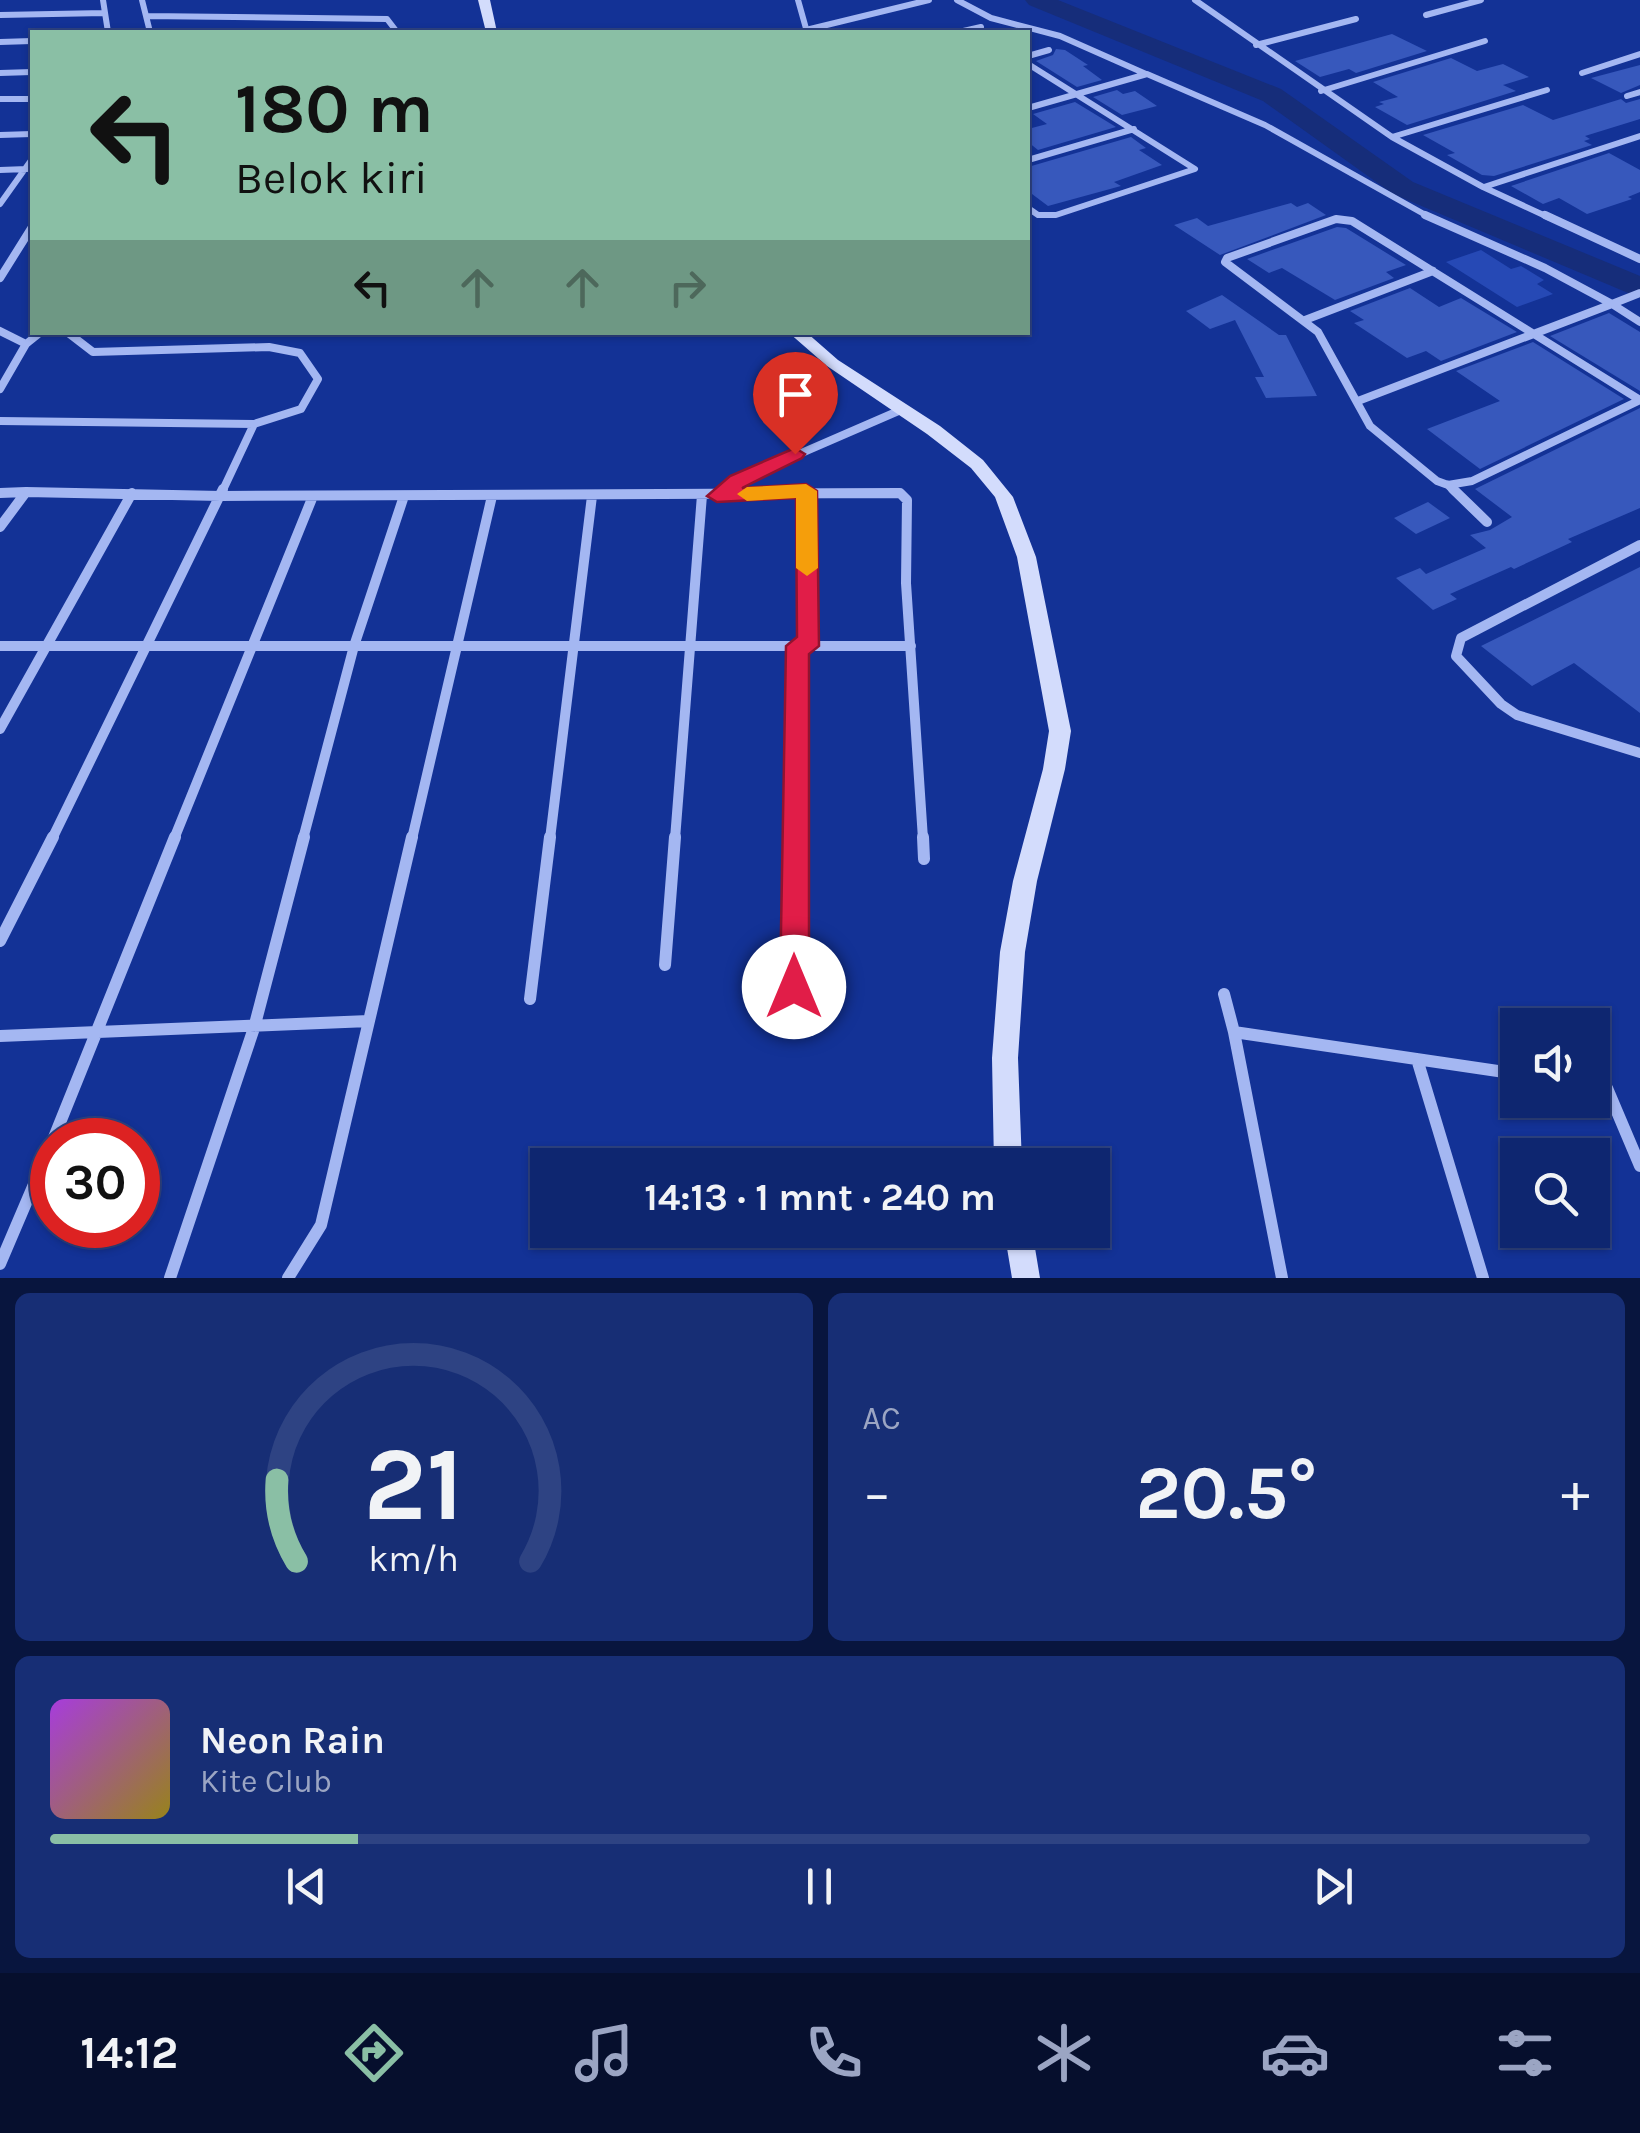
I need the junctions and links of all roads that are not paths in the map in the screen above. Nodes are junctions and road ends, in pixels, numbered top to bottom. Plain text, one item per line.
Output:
1 (104, 0) edge
2 (142, 0) edge
3 (484, 0) edge
4 (798, 0) edge
5 (929, 0) edge
6 (957, 0) edge
7 (1196, 0) edge
8 (1481, 0) edge
9 (105, 13) junction
10 (0, 15) edge
11 (1426, 15) dead end
12 (146, 16) junction
13 (1356, 18) dead end
14 (981, 27) dead end
15 (108, 30) edge
16 (150, 30) edge
17 (395, 30) edge
18 (492, 30) edge
19 (807, 30) edge
20 (811, 30) edge
21 (968, 30) edge
22 (1485, 41) dead end
23 (0, 42) edge
24 (30, 42) edge
25 (1256, 45) junction
26 (1049, 50) dead end
27 (1640, 54) edge
28 (1030, 59) edge
29 (1030, 61) edge
30 (30, 72) edge
31 (0, 73) edge
32 (1582, 73) dead end
33 (1147, 74) junction
34 (1321, 90) junction
35 (1547, 90) dead end
36 (1640, 92) edge
37 (1077, 94) junction
38 (1627, 96) dead end
39 (0, 99) edge
40 (30, 99) edge
41 (1030, 107) edge
42 (1134, 129) junction
43 (30, 134) edge
44 (0, 135) edge
45 (1640, 136) edge
46 (1392, 137) junction
47 (1030, 159) edge
48 (29, 169) edge
49 (0, 170) edge
50 (1484, 187) junction
51 (0, 204) edge
52 (1030, 209) edge
53 (30, 231) edge
54 (1640, 259) edge
55 (1432, 271) junction
56 (0, 278) edge
57 (1640, 293) edge
58 (1612, 304) junction
59 (1305, 320) junction
60 (1640, 322) edge
61 (0, 331) edge
62 (1536, 332) junction
63 (37, 335) edge
64 (71, 335) edge
65 (799, 335) edge
66 (26, 344) junction
67 (0, 390) edge
68 (1358, 401) junction
69 (902, 408) junction
70 (0, 421) edge
71 (254, 424) junction
72 (1448, 485) junction
73 (806, 491) junction
74 (26, 492) junction
75 (0, 493) edge
76 (132, 493) junction
77 (222, 496) junction
78 (314, 496) junction
79 (404, 496) junction
80 (492, 496) junction
81 (592, 496) junction
82 (702, 496) junction
83 (717, 496) junction
84 (1487, 522) dead end
85 (0, 527) edge
86 (1640, 545) edge
87 (150, 644) junction
88 (0, 646) edge
89 (46, 646) junction
90 (252, 646) junction
91 (354, 646) junction
92 (460, 646) junction
93 (573, 646) junction
94 (689, 646) junction
95 (803, 646) junction
96 (911, 646) junction
97 (0, 729) edge
98 (1640, 752) edge
99 (924, 860) dead end
100 (0, 941) edge
101 (666, 964) dead end
102 (794, 987) dead end
103 (1224, 994) dead end
104 (530, 999) dead end
105 (369, 1021) junction
106 (254, 1028) junction
107 (100, 1030) junction
108 (1234, 1032) junction
109 (0, 1036) edge
110 (1417, 1058) junction
111 (1500, 1071) edge
112 (1610, 1095) edge
113 (63, 1118) edge
114 (1008, 1148) edge
115 (1640, 1166) edge
116 (30, 1194) edge
117 (1021, 1248) edge
118 (0, 1264) edge
119 (170, 1278) edge
120 (288, 1278) edge
121 (1026, 1278) edge
122 (1282, 1278) edge
123 (1483, 1278) edge

1 - 9 street
2 - 12 street
3 - 18 main road
4 - 19 street
5 - 20 street
6 - 33 street
7 - 25 street
8 - 11 street
9 - 10 street
9 - 15 street
12 - 16 street
12 - 17 street
13 - 25 street
14 - 21 street
22 - 34 street
23 - 24 street
25 - 34 street
26 - 28 street
27 - 32 street
29 - 37 street
30 - 31 street
33 - 37 street
33 - 58 street
34 - 46 street
35 - 46 street
36 - 38 street
37 - 41 street
37 - 42 street
39 - 40 street
42 - 47 street
42 - 52 street
43 - 44 street
45 - 50 street
46 - 50 street
48 - 49 street
48 - 51 street
50 - 54 street
53 - 56 street
55 - 59 street
55 - 59 street
55 - 62 street
57 - 58 street
58 - 60 street
58 - 62 street
59 - 68 street
61 - 66 street
62 - 68 street
62 - 72 street
63 - 66 street
64 - 71 street
65 - 69 main road
66 - 67 street
68 - 72 street
69 - 83 street
69 - 114 main road
70 - 71 street
71 - 77 street
72 - 84 street
73 - 83 street
73 - 95 street
73 - 96 street
74 - 75 street
74 - 76 street
74 - 85 street
76 - 77 street
76 - 89 street
77 - 78 street
77 - 87 street
78 - 79 street
78 - 90 street
79 - 80 street
79 - 91 street
80 - 81 street
80 - 92 street
81 - 82 street
81 - 93 street
82 - 83 street
82 - 94 street
86 - 98 street
87 - 89 street
87 - 90 street
87 - 100 street
88 - 89 street
89 - 97 street
90 - 91 street
90 - 107 street
91 - 92 street
91 - 106 street
92 - 93 street
92 - 105 street
93 - 94 street
93 - 104 street
94 - 95 street
94 - 101 street
95 - 96 street
95 - 102 street
96 - 99 street
103 - 108 street
105 - 106 street
105 - 120 street
106 - 107 street
106 - 119 street
107 - 109 street
107 - 113 street
108 - 110 street
108 - 122 street
110 - 111 street
110 - 123 street
112 - 115 street
116 - 118 street
117 - 121 main road

